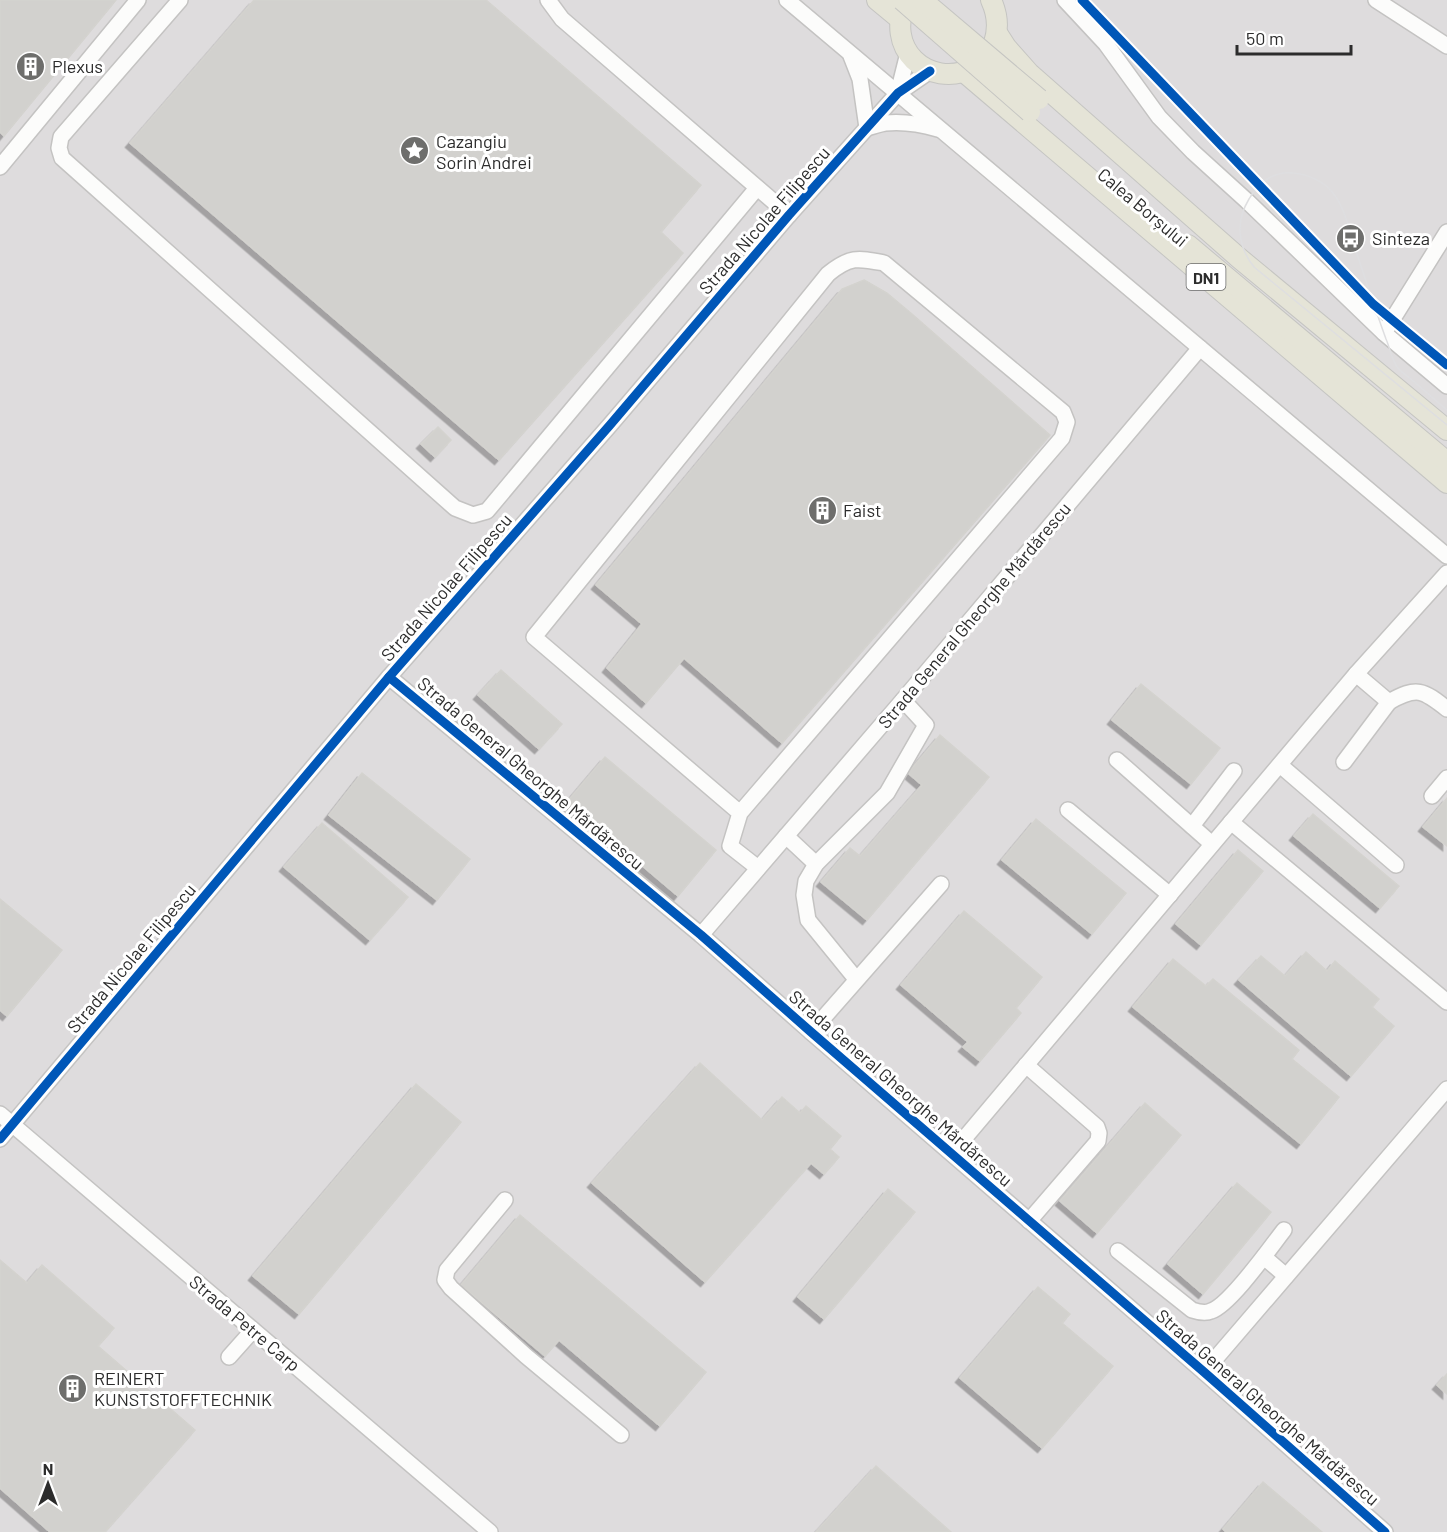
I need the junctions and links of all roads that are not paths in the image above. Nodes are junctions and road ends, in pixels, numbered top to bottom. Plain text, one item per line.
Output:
1 (138, 0) edge
2 (180, 0) edge
3 (548, 0) edge
4 (787, 0) edge
5 (877, 0) edge
6 (907, 0) edge
7 (922, 0) edge
8 (991, 0) edge
9 (1065, 0) edge
10 (1376, 0) edge
11 (901, 9) edge
12 (998, 33) junction
13 (1447, 46) edge
14 (848, 51) junction
15 (908, 53) junction
16 (930, 71) junction
17 (964, 72) junction
18 (898, 93) junction
19 (1035, 105) junction
20 (867, 128) junction
21 (943, 131) junction
22 (0, 167) edge
23 (757, 188) junction
24 (789, 215) junction
25 (1447, 232) edge
26 (1384, 333) junction
27 (1200, 348) junction
28 (1447, 386) edge
29 (1447, 430) edge
30 (1447, 441) edge
31 (1447, 462) edge
32 (1447, 483) edge
33 (1447, 556) edge
34 (1447, 573) edge
35 (1356, 674) junction
36 (389, 677) junction
37 (903, 700) junction
38 (1389, 702) junction
39 (1447, 709) edge
40 (1117, 760) dead end
41 (1344, 762) dead end
42 (1280, 765) junction
43 (1234, 771) dead end
44 (1447, 778) edge
45 (1432, 796) dead end
46 (1068, 810) dead end
47 (740, 813) junction
48 (1231, 822) junction
49 (1192, 826) junction
50 (786, 836) junction
51 (1212, 844) junction
52 (816, 864) junction
53 (1396, 864) dead end
54 (758, 868) junction
55 (941, 884) dead end
56 (1170, 895) junction
57 (701, 935) junction
58 (856, 978) junction
59 (1447, 1002) edge
60 (811, 1032) junction
61 (1026, 1065) junction
62 (1447, 1089) edge
63 (0, 1114) edge
64 (12, 1125) junction
65 (0, 1139) edge
66 (952, 1154) junction
67 (505, 1200) dead end
68 (1029, 1221) junction
69 (1284, 1230) dead end
70 (1118, 1251) dead end
71 (1264, 1257) junction
72 (1286, 1276) junction
73 (253, 1330) junction
74 (229, 1357) dead end
75 (1204, 1372) junction
76 (621, 1435) dead end
77 (490, 1532) edge
78 (1385, 1532) edge

1 - 22 street
2 - 23 street
3 - 23 street
4 - 14 street
5 - 11 main road, DN1
6 - 11 main road
7 - 19 main road, Calea Borșului / DN1, bridge
8 - 12 main road, DN1
9 - 26 street
10 - 13 street
11 - 15 main road
11 - 19 main road, Calea Borșului / DN1, bridge
12 - 17 main road
12 - 29 main road, DN1
14 - 18 street
14 - 20 street
15 - 16 main road
15 - 18 street, Strada Nicolae Filipescu
16 - 17 main road
16 - 18 street, Strada Nicolae Filipescu
17 - 32 main road, DN1
18 - 20 street, Strada Nicolae Filipescu
18 - 21 street
19 - 30 main road, Calea Borșului / DN1
19 - 31 main road, Calea Borșului / DN1
20 - 21 street
20 - 24 street, Strada Nicolae Filipescu
21 - 27 street
23 - 24 street
24 - 36 street, Strada Nicolae Filipescu
25 - 26 street
26 - 28 street
27 - 33 street
27 - 37 street, Strada General Gheorghe Mărdărescu
34 - 35 street, Strada General Gheorghe Mărdărescu
35 - 38 street
35 - 42 street, Strada General Gheorghe Mărdărescu
36 - 57 street, Strada General Gheorghe Mărdărescu
36 - 64 street, Strada Nicolae Filipescu
37 - 50 street, Strada General Gheorghe Mărdărescu
37 - 52 street
38 - 39 street
38 - 41 street
40 - 49 street
42 - 48 street, Strada General Gheorghe Mărdărescu
42 - 53 street
43 - 49 street
44 - 45 street
46 - 56 street
47 - 47 street
47 - 54 street
48 - 51 street, Strada General Gheorghe Mărdărescu
48 - 59 street
49 - 51 street
50 - 52 street
50 - 54 street, Strada General Gheorghe Mărdărescu
51 - 56 street, Strada General Gheorghe Mărdărescu
52 - 58 street
54 - 57 street, Strada General Gheorghe Mărdărescu
55 - 58 street
56 - 61 street, Strada General Gheorghe Mărdărescu
57 - 60 street, Strada General Gheorghe Mărdărescu
58 - 60 street
60 - 66 street, Strada General Gheorghe Mărdărescu
61 - 66 street, Strada General Gheorghe Mărdărescu
61 - 68 street
62 - 72 street, Strada General Gheorghe Mărdărescu
63 - 64 street, Strada Petre Carp
64 - 65 street, Strada Nicolae Filipescu
64 - 73 street, Strada Petre Carp
66 - 68 street, Strada General Gheorghe Mărdărescu
67 - 76 street
68 - 75 street, Strada General Gheorghe Mărdărescu
69 - 71 street
70 - 71 street
71 - 72 street
72 - 75 street, Strada General Gheorghe Mărdărescu
73 - 74 street
73 - 77 street, Strada Petre Carp
75 - 78 street, Strada General Gheorghe Mărdărescu

